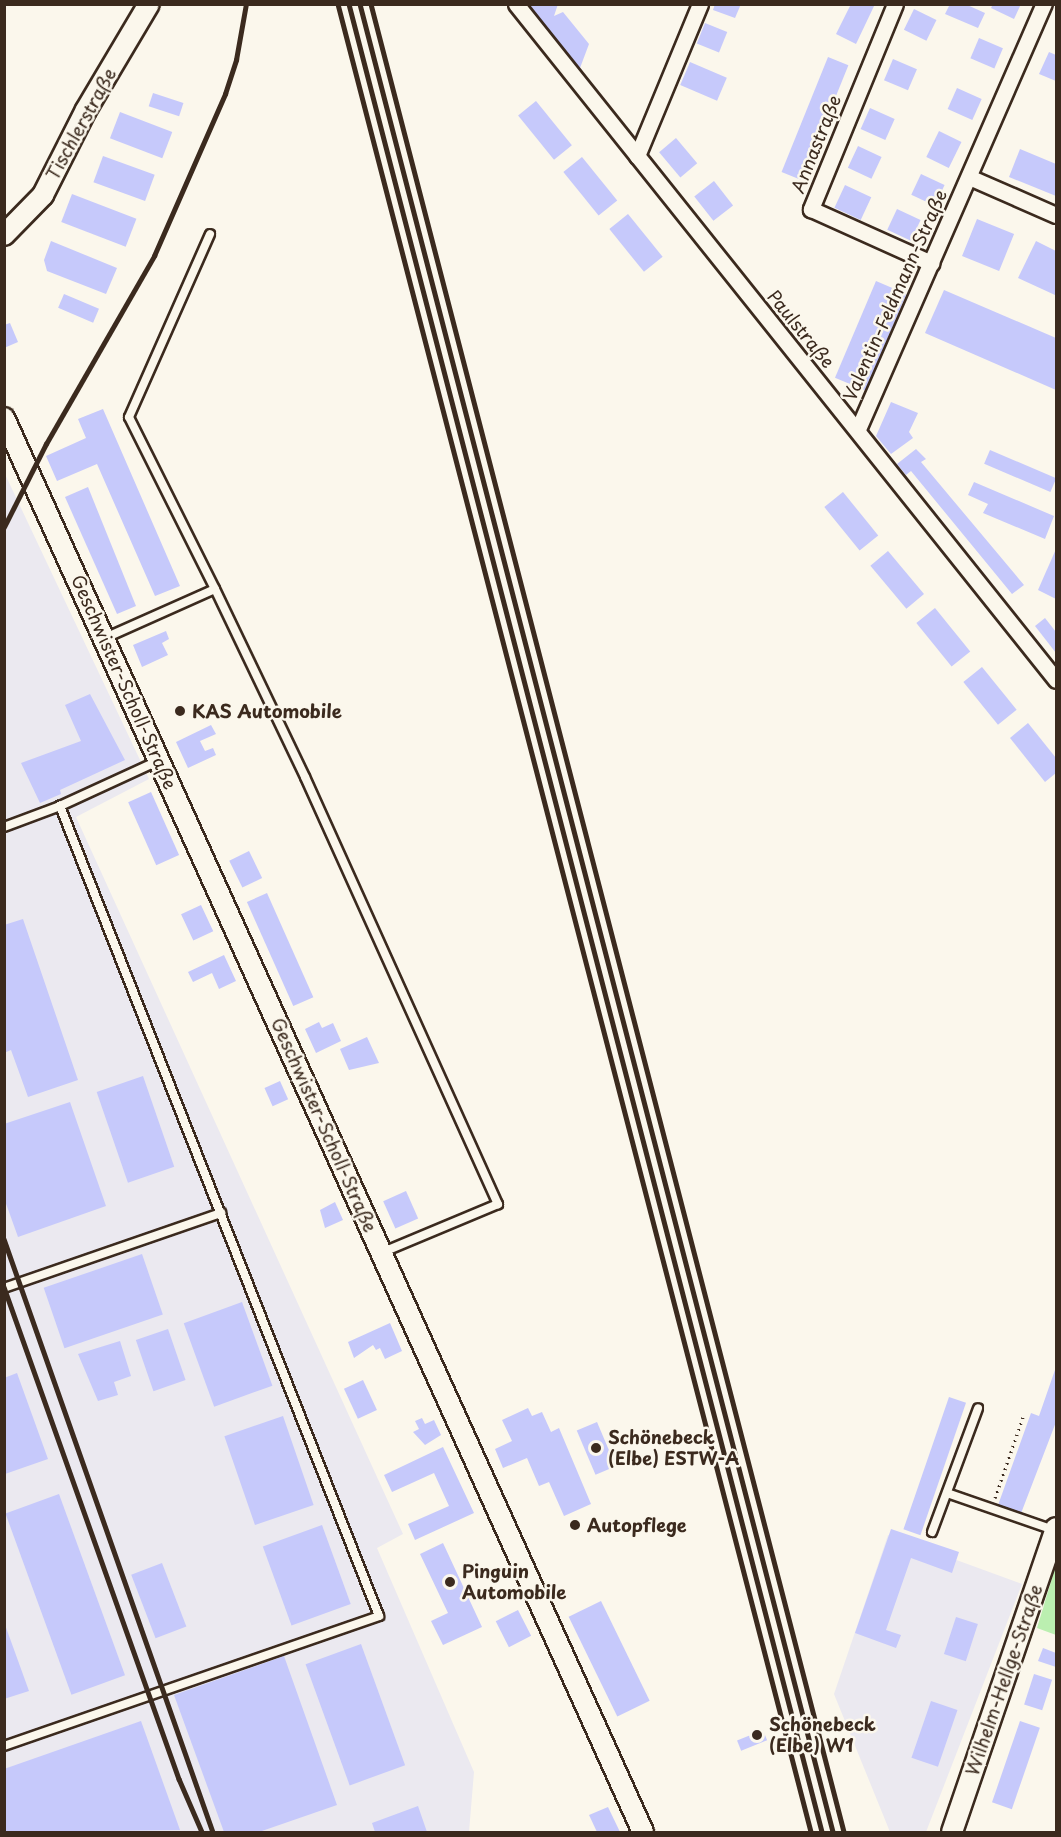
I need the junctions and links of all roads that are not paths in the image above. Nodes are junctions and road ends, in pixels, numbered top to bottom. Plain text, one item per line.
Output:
1 (149, 4) edge
2 (700, 4) edge
3 (895, 4) edge
4 (1044, 4) edge
5 (515, 5) edge
6 (637, 156) junction
7 (969, 177) junction
8 (1056, 215) edge
9 (210, 234) dead end
10 (4, 235) edge
11 (931, 263) junction
12 (4, 418) edge
13 (858, 429) junction
14 (215, 589) junction
15 (105, 638) junction
16 (1056, 680) edge
17 (159, 760) junction
18 (60, 807) junction
19 (4, 827) edge
20 (221, 1213) junction
21 (382, 1253) junction
22 (4, 1288) edge
23 (978, 1408) dead end
24 (947, 1493) junction
25 (1056, 1529) edge
26 (932, 1532) dead end
27 (4, 1746) edge
28 (643, 1833) edge
29 (952, 1833) edge

1 - 10 street, Tischlerstraße
2 - 6 street
3 - 11 street, Annastraße
4 - 7 street, Valentin-Feldmann-Straße
5 - 6 street, Paulstraße
6 - 13 street, Paulstraße
7 - 8 street, Valentin-Feldmann-Straße
7 - 11 street, Valentin-Feldmann-Straße
9 - 14 lane
11 - 13 street, Valentin-Feldmann-Straße
12 - 15 street, Geschwister-Scholl-Straße
13 - 16 street, Paulstraße
14 - 15 lane
14 - 21 lane
15 - 17 street, Geschwister-Scholl-Straße
17 - 18 lane
17 - 21 street, Geschwister-Scholl-Straße
18 - 19 lane
18 - 20 lane
20 - 22 lane
20 - 27 lane
21 - 28 street, Geschwister-Scholl-Straße
23 - 24 lane
24 - 25 lane
24 - 26 lane
25 - 29 street, Wilhelm-Hellge-Straße

